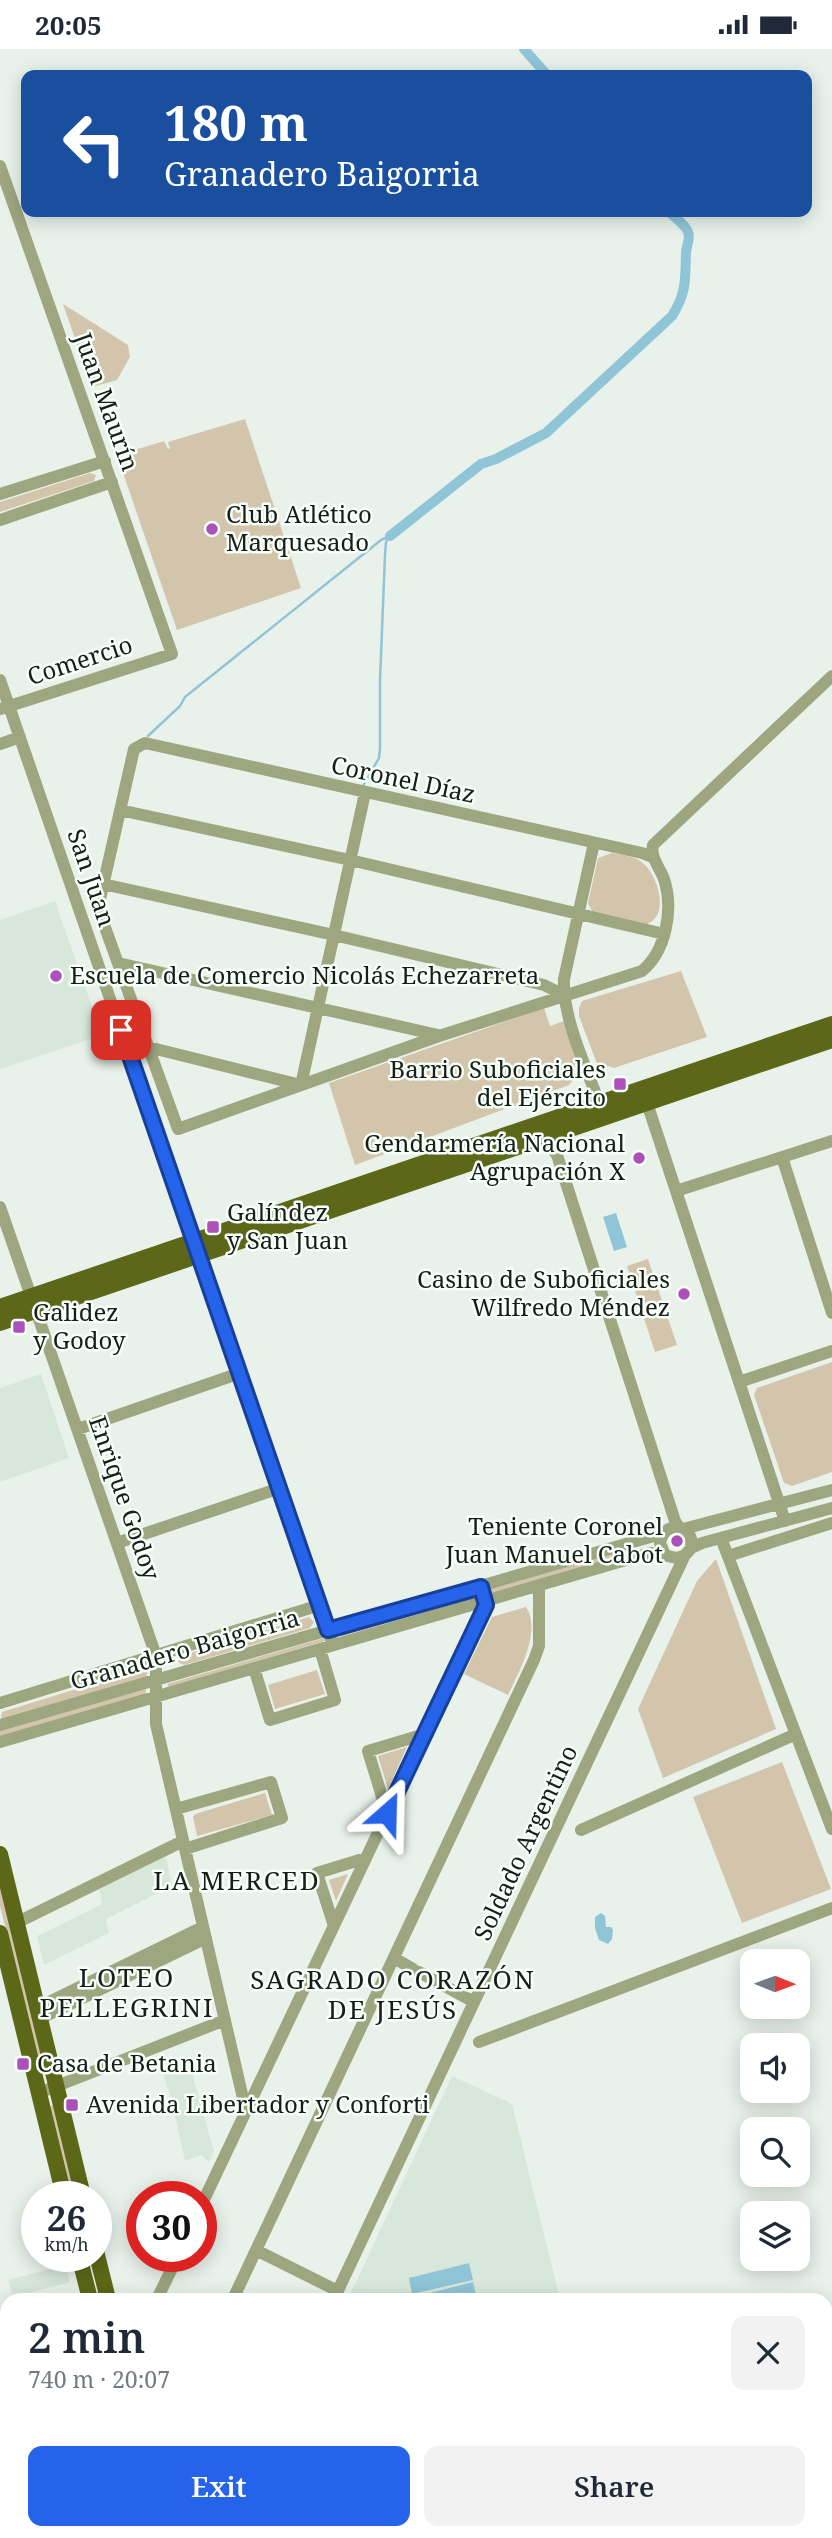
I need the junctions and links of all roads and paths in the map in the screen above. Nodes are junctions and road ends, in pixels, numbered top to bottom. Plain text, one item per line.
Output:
1 (1, 174) edge
2 (105, 461) junction
3 (113, 482) junction
4 (0, 494) edge
5 (0, 520) edge
6 (172, 654) joint
7 (832, 676) edge
8 (0, 680) edge
9 (4, 707) edge
10 (20, 737) junction
11 (0, 744) edge
12 (365, 793) junction
13 (120, 810) junction
14 (658, 838) junction
15 (594, 843) junction
16 (626, 850) junction
17 (652, 857) junction
18 (350, 860) junction
19 (103, 884) junction
20 (579, 914) junction
21 (664, 934) junction
22 (334, 935) junction
23 (118, 963) junction
24 (564, 995) junction
25 (317, 1009) junction
26 (832, 1024) edge
27 (439, 1036) junction
28 (832, 1040) edge
29 (148, 1047) junction
30 (301, 1085) junction
31 (647, 1103) junction
32 (602, 1110) junction
33 (521, 1130) junction
34 (542, 1139) junction
35 (832, 1141) edge
36 (782, 1157) junction
37 (676, 1191) junction
38 (0, 1207) edge
39 (198, 1248) junction
40 (34, 1304) junction
41 (0, 1307) edge
42 (832, 1313) edge
43 (0, 1324) edge
44 (832, 1351) edge
45 (240, 1373) junction
46 (739, 1382) junction
47 (78, 1429) junction
48 (280, 1488) junction
49 (832, 1490) edge
50 (779, 1504) junction
51 (832, 1508) edge
52 (785, 1521) junction
53 (831, 1525) edge
54 (681, 1528) junction
55 (664, 1532) junction
56 (721, 1538) junction
57 (117, 1543) junction
58 (664, 1553) junction
59 (687, 1553) junction
60 (728, 1556) junction
61 (481, 1587) junction
62 (539, 1587) junction
63 (485, 1601) junction
64 (320, 1605) junction
65 (328, 1630) junction
66 (333, 1645) junction
67 (320, 1649) junction
68 (156, 1656) junction
69 (254, 1668) junction
70 (156, 1680) junction
71 (156, 1697) junction
72 (0, 1703) edge
73 (0, 1725) edge
74 (425, 1734) junction
75 (796, 1734) junction
76 (0, 1742) edge
77 (176, 1809) junction
78 (829, 1812) edge
79 (387, 1813) junction
80 (832, 1829) edge
81 (581, 1830) dead end
82 (184, 1845) junction
83 (0, 1854) edge
84 (366, 1858) junction
85 (832, 1908) edge
86 (16, 1923) junction
87 (334, 1926) junction
88 (0, 1933) edge
89 (204, 1933) junction
90 (394, 1958) junction
91 (474, 2002) junction
92 (38, 2014) junction
93 (225, 2020) junction
94 (479, 2042) dead end
95 (56, 2086) junction
96 (39, 2093) junction
97 (246, 2111) junction
98 (60, 2181) edge
99 (79, 2181) edge
100 (213, 2181) edge
101 (256, 2250) junction
102 (83, 2272) edge
103 (101, 2272) edge
104 (170, 2272) edge
105 (88, 2293) edge
106 (106, 2293) edge
107 (160, 2293) edge
108 (236, 2293) edge
109 (332, 2293) edge
110 (337, 2293) edge

1 - 2 street, Juan Maurín
2 - 3 street, Juan Maurín
2 - 4 street
3 - 5 street
3 - 6 street, Juan Maurín
6 - 9 street, Comercio
7 - 14 street
8 - 9 street, San Juan
9 - 10 street, San Juan
10 - 11 street
10 - 39 street, San Juan
12 - 13 street, Coronel Díaz
12 - 15 street, Coronel Díaz
12 - 18 street
13 - 18 street
13 - 19 street
14 - 16 street
14 - 17 street
15 - 16 street, Coronel Díaz
15 - 20 street
16 - 17 street, Coronel Díaz
17 - 21 street
18 - 20 street
18 - 22 street
19 - 22 street
19 - 23 street
20 - 21 street
20 - 24 street
21 - 24 street
22 - 24 street
22 - 25 street
23 - 25 street
23 - 29 street
24 - 27 street
24 - 32 street
25 - 27 street
25 - 30 street
26 - 32 main road
27 - 30 street
28 - 31 main road
29 - 30 street
29 - 30 street
31 - 32 main road
31 - 37 street
32 - 33 main road
32 - 34 main road
33 - 34 street
33 - 39 main road
34 - 39 main road
34 - 54 street
35 - 36 street
36 - 37 street
36 - 42 street
37 - 46 street
38 - 40 street, Enrique Godoy
39 - 40 main road
39 - 45 street, San Juan
40 - 41 main road
40 - 43 main road
40 - 47 street, Enrique Godoy
44 - 46 street
45 - 47 street
45 - 48 street, San Juan
46 - 50 street
47 - 57 street, Enrique Godoy
48 - 57 street
48 - 64 street, San Juan
49 - 50 street, Granadero Baigorria
50 - 52 street
50 - 54 street, Granadero Baigorria
51 - 52 street
52 - 56 street
53 - 60 street
54 - 55 street, Granadero Baigorria
54 - 59 street
55 - 58 street
55 - 61 street, Granadero Baigorria
56 - 59 street
56 - 60 street
57 - 68 street, Enrique Godoy
58 - 59 street, Granadero Baigorria
58 - 62 street, Granadero Baigorria
59 - 91 street, Soldado Argentino
60 - 75 street
61 - 63 street
61 - 65 street, Granadero Baigorria
62 - 63 street, Granadero Baigorria
62 - 90 street
63 - 66 street, Granadero Baigorria
63 - 74 street
64 - 65 street, San Juan
64 - 68 street, Granadero Baigorria
65 - 66 street, San Juan
65 - 70 street, Granadero Baigorria
66 - 67 street, Granadero Baigorria
67 - 69 street, Granadero Baigorria
67 - 69 street, Granadero Baigorria
68 - 70 street, Enrique Godoy
68 - 72 street, Granadero Baigorria
69 - 71 street, Granadero Baigorria
70 - 71 street, Enrique Godoy
70 - 73 street, Granadero Baigorria
71 - 76 street, Granadero Baigorria
71 - 77 street, Enrique Godoy
74 - 79 street
74 - 79 street
75 - 78 street
75 - 81 street
77 - 82 street, Enrique Godoy
77 - 82 street
78 - 80 street
79 - 84 street
82 - 86 street
82 - 89 street, Enrique Godoy
83 - 86 main road
84 - 87 street
84 - 87 street
85 - 94 street
86 - 92 main road
87 - 97 street
88 - 96 main road
89 - 92 street
89 - 93 street, Enrique Godoy
90 - 91 street
90 - 101 street
91 - 110 street, Soldado Argentino
92 - 95 main road
93 - 95 street
93 - 97 street, Enrique Godoy
95 - 96 street
95 - 99 main road
96 - 98 main road
97 - 100 street
101 - 108 street
101 - 109 street
102 - 105 main road
103 - 106 main road
104 - 107 street

